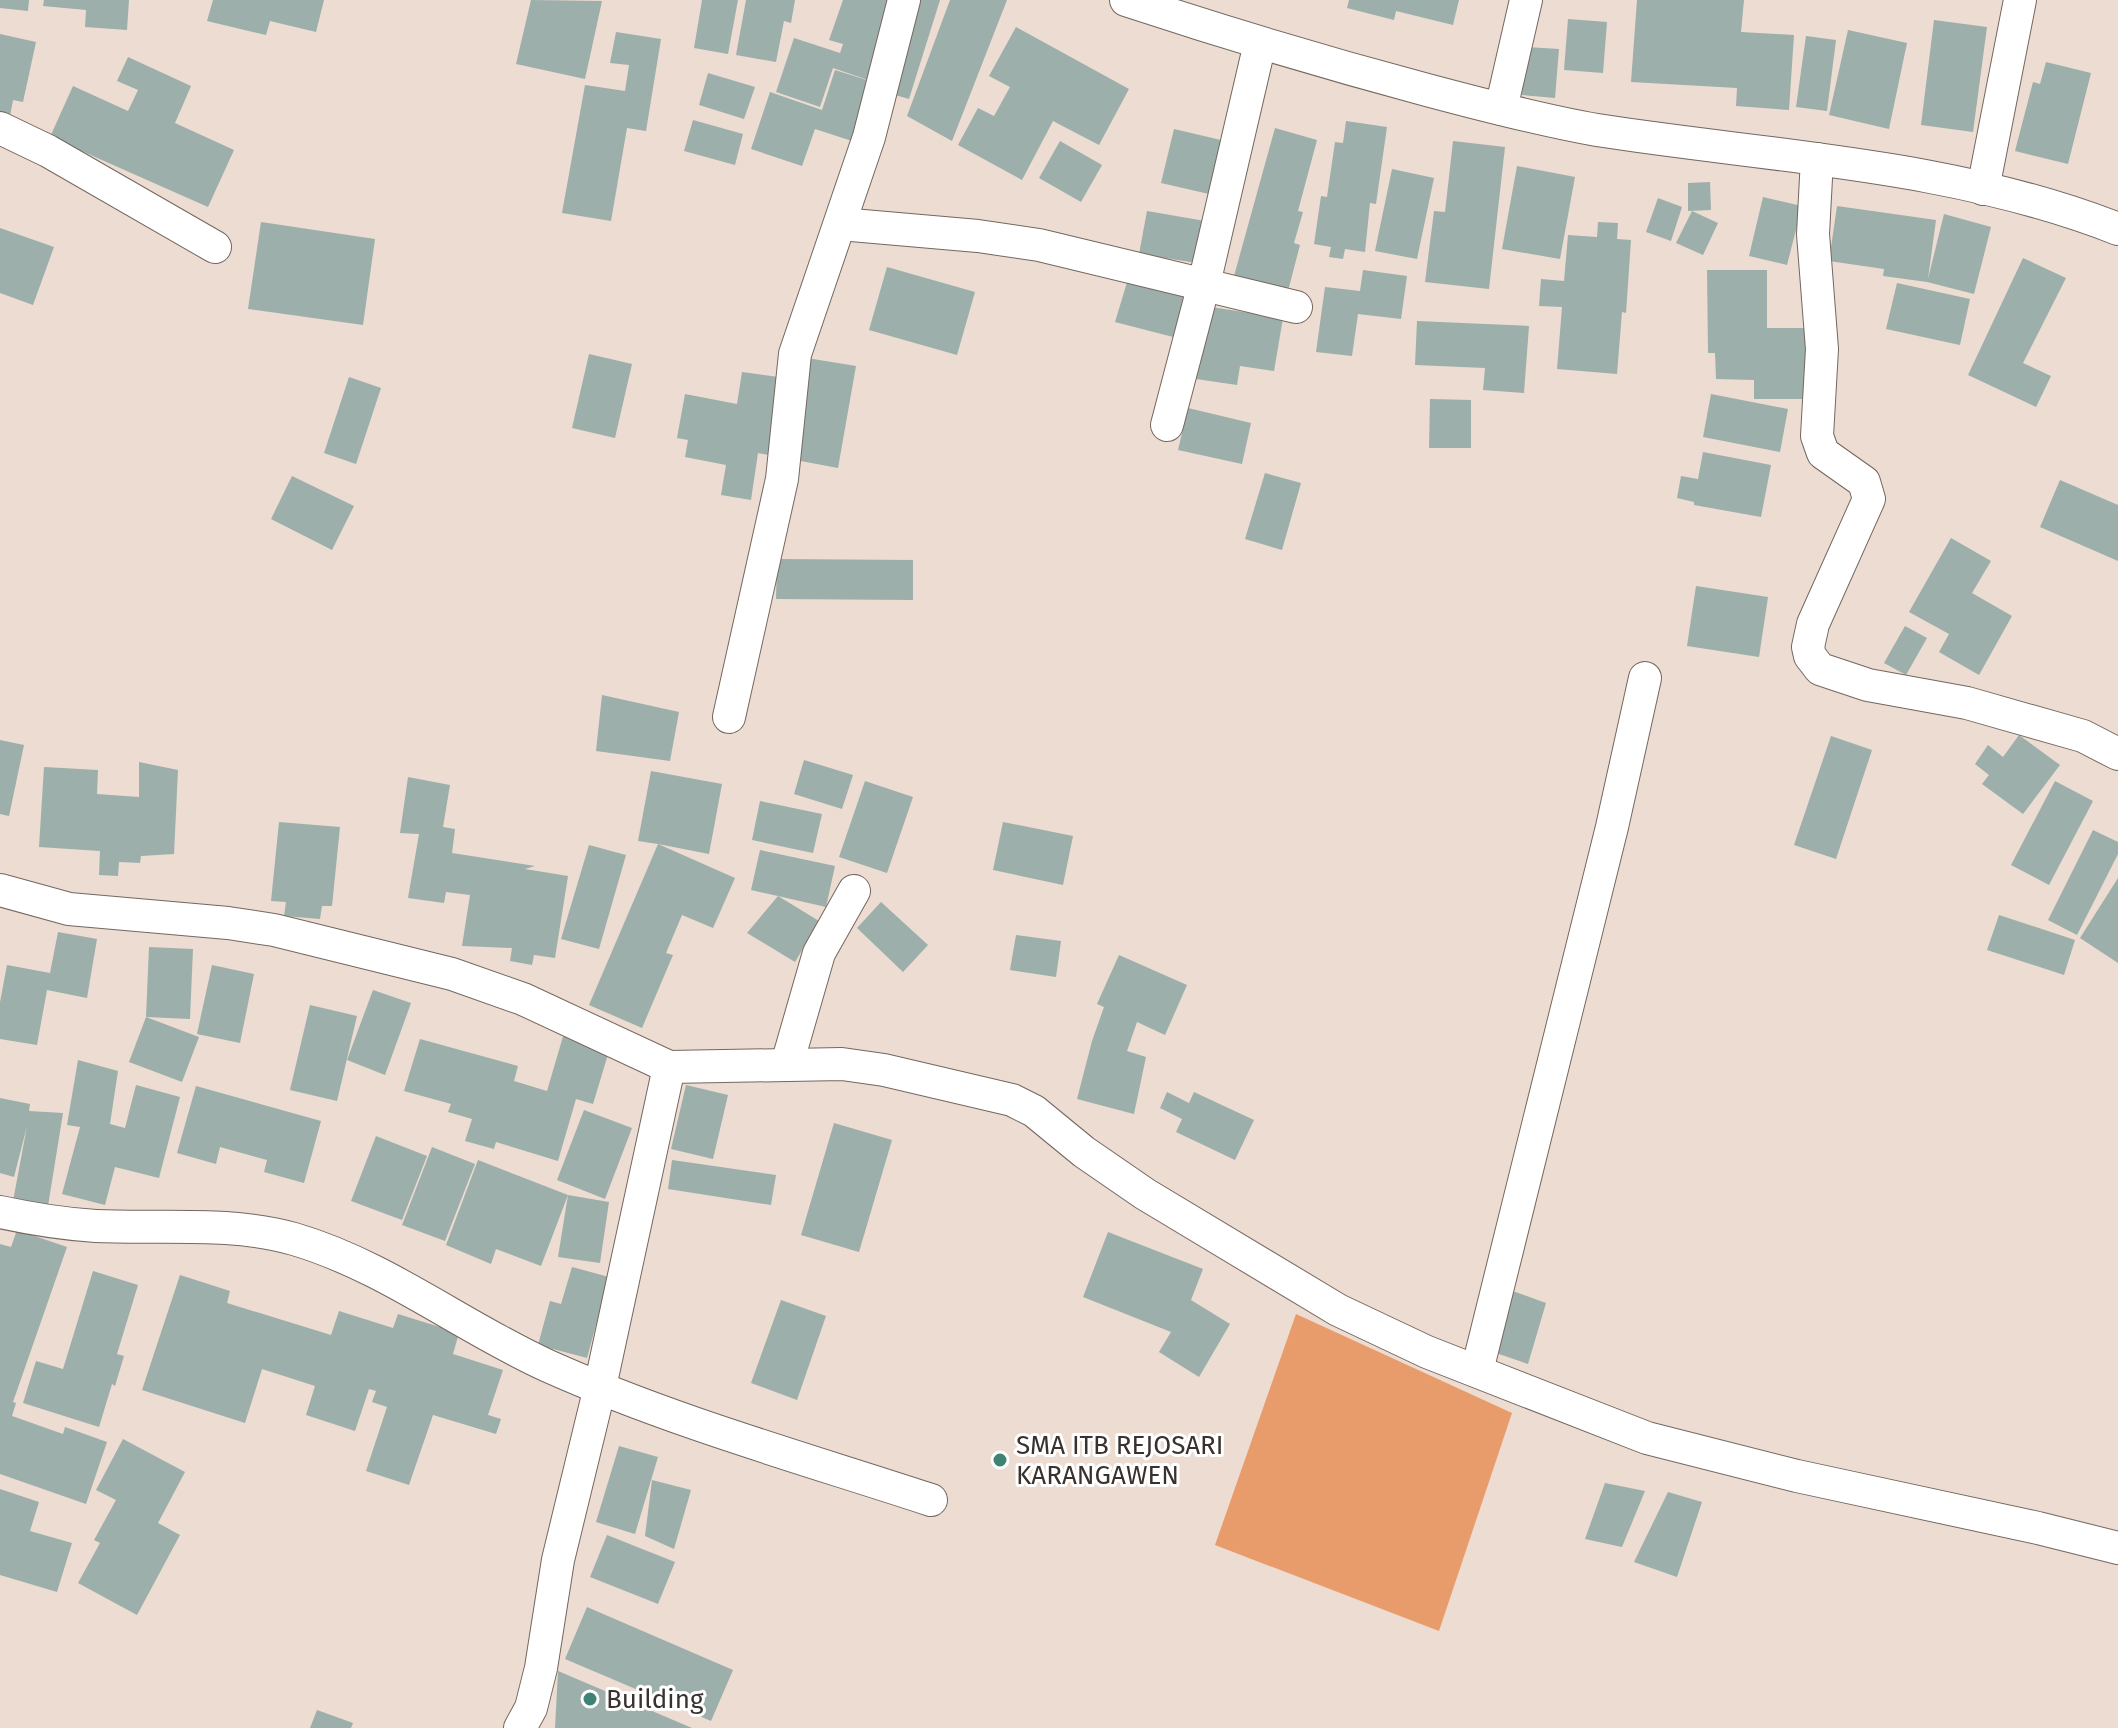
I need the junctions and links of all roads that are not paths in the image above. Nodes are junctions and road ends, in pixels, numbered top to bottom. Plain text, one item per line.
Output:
1 (904, 0) edge
2 (1126, 0) edge
3 (1526, 0) edge
4 (2020, 0) edge
5 (1260, 43) junction
6 (1501, 109) junction
7 (0, 128) edge
8 (1817, 159) junction
9 (1983, 189) junction
10 (840, 224) junction
11 (2118, 229) edge
12 (215, 247) dead end
13 (1204, 284) junction
14 (1296, 307) dead end
15 (1167, 425) dead end
16 (1645, 678) dead end
17 (729, 717) dead end
18 (2118, 754) edge
19 (0, 890) edge
20 (854, 891) dead end
21 (787, 1064) junction
22 (669, 1067) junction
23 (0, 1212) edge
24 (1477, 1371) junction
25 (600, 1387) junction
26 (931, 1500) dead end
27 (2118, 1548) edge
28 (520, 1728) edge

1 - 10 street
2 - 5 street
3 - 6 street
4 - 9 street
5 - 6 street
5 - 13 street
6 - 8 street
7 - 12 street
8 - 9 street
8 - 18 street
9 - 11 street
10 - 13 street
10 - 17 street
13 - 14 street
13 - 15 street
16 - 24 street
19 - 22 street
20 - 21 street
21 - 22 street
21 - 24 street
22 - 25 street
23 - 25 street
24 - 27 street
25 - 26 street
25 - 28 street

